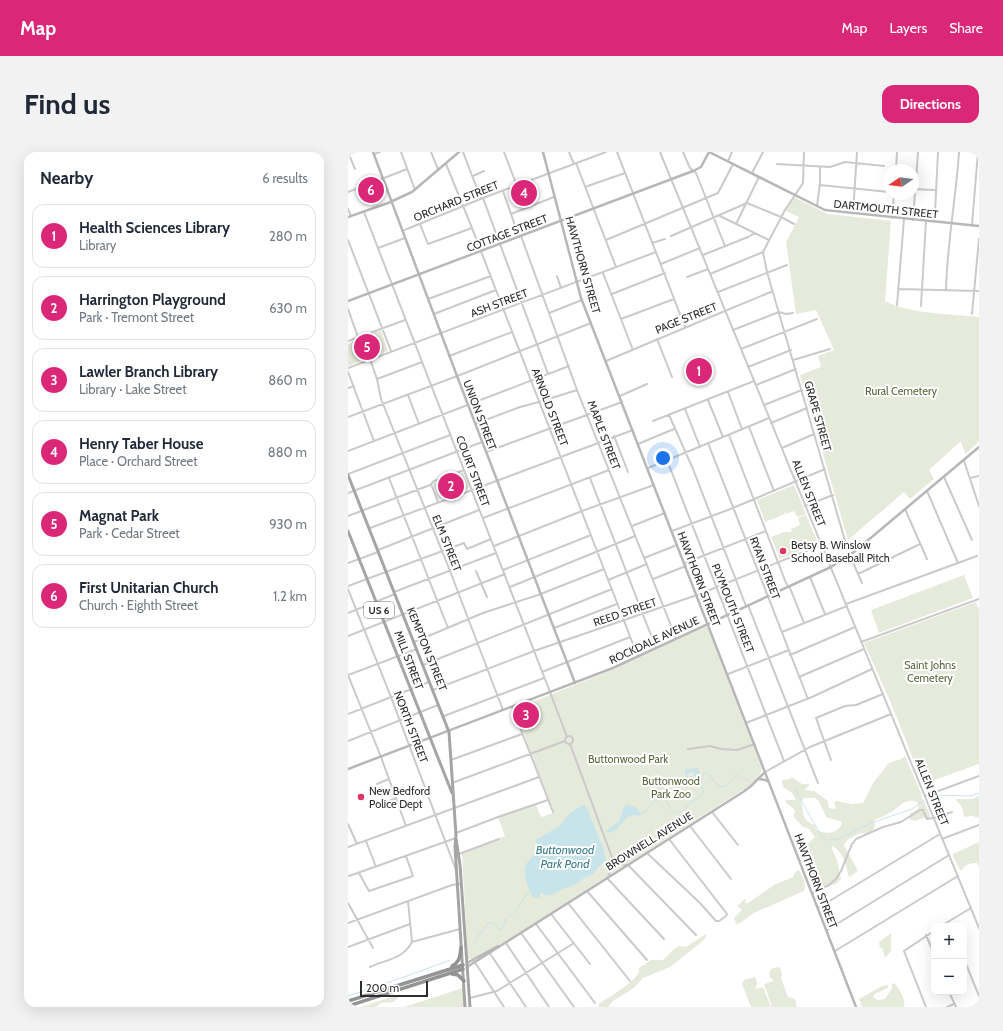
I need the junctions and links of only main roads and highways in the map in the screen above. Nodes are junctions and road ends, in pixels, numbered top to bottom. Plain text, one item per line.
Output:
1 (459, 152) edge
2 (543, 152) edge
3 (709, 152) edge
4 (373, 153) edge
5 (391, 201) junction
6 (349, 217) edge
7 (562, 220) junction
8 (979, 226) edge
9 (419, 274) junction
10 (348, 301) edge
11 (979, 447) edge
12 (348, 474) edge
13 (348, 531) edge
14 (708, 624) junction
15 (575, 682) junction
16 (449, 730) junction
17 (430, 738) junction
18 (348, 770) edge
19 (766, 772) junction
20 (758, 779) junction
21 (769, 782) junction
22 (453, 796) junction
23 (456, 838) junction
24 (458, 861) junction
25 (459, 884) junction
26 (462, 929) junction
27 (462, 947) junction
28 (465, 966) junction
29 (451, 974) junction
30 (427, 976) junction
31 (464, 981) junction
32 (348, 1001) edge
33 (348, 1006) edge
34 (466, 1007) edge
35 (470, 1007) edge
36 (856, 1007) edge

1 - 5 main road
2 - 7 main road, HAWTHORN STREET
3 - 7 main road, COTTAGE STREET
3 - 8 main road, DARTMOUTH STREET
4 - 5 main road, UNION STREET
5 - 6 main road
5 - 9 main road, UNION STREET
7 - 9 main road, COTTAGE STREET
7 - 14 main road, HAWTHORN STREET
9 - 10 main road, COTTAGE STREET
9 - 15 main road, UNION STREET
11 - 14 main road, ROCKDALE AVENUE
12 - 16 main road, KEMPTON STREET / US 6
13 - 17 main road, MILL STREET / US 6
14 - 15 main road, ROCKDALE AVENUE
14 - 19 main road, HAWTHORN STREET
15 - 16 main road, ROCKDALE AVENUE
16 - 17 main road, ROCKDALE AVENUE
16 - 22 main road, KEMPTON STREET / US 6
17 - 18 main road, ROCKDALE AVENUE
17 - 22 main road, MILL STREET / US 6
19 - 20 main road, BROWNELL AVENUE
19 - 21 main road, HAWTHORN STREET
20 - 21 main road
20 - 28 main road, BROWNELL AVENUE
21 - 36 main road, HAWTHORN STREET
22 - 23 main road, KEMPTON STREET / US 6
23 - 24 main road, KEMPTON STREET / US 6
23 - 24 main road, KEMPTON STREET / US 6
24 - 25 main road, KEMPTON STREET / US 6
24 - 25 main road, KEMPTON STREET / US 6
25 - 26 main road, KEMPTON STREET / US 6
26 - 27 main road, KEMPTON STREET / US 6
26 - 28 main road, KEMPTON STREET / US 6
27 - 28 main road, KEMPTON STREET / US 6
27 - 30 highway
28 - 29 highway
28 - 30 highway
28 - 31 main road, KEMPTON STREET / US 6
28 - 35 main road, KEMPTON STREET / US 6
29 - 31 highway
29 - 33 highway
30 - 32 highway
31 - 34 main road, KEMPTON STREET / US 6

